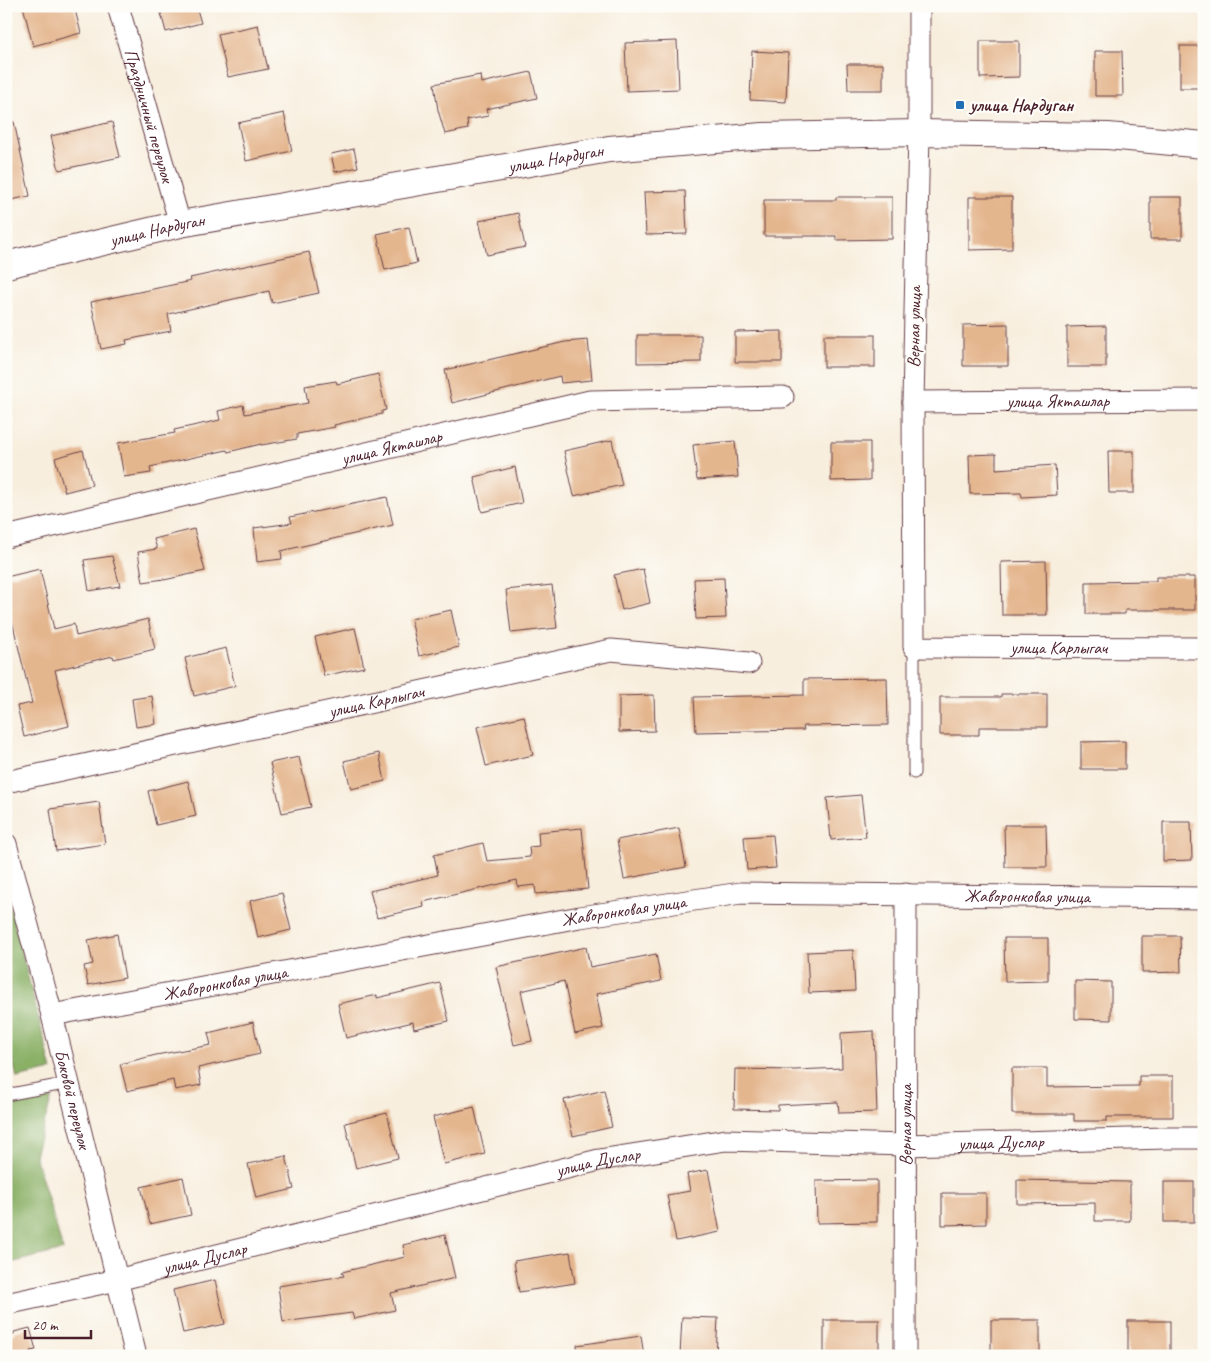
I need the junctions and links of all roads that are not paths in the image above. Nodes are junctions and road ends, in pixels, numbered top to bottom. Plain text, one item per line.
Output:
1 (118, 6) edge
2 (919, 6) edge
3 (919, 133) junction
4 (1204, 145) edge
5 (180, 224) junction
6 (6, 265) edge
7 (783, 397) dead end
8 (1204, 400) edge
9 (913, 402) junction
10 (6, 538) edge
11 (914, 647) junction
12 (1204, 648) edge
13 (749, 663) dead end
14 (914, 773) dead end
15 (6, 782) edge
16 (6, 844) edge
17 (906, 894) junction
18 (1204, 898) edge
19 (52, 1015) junction
20 (69, 1083) junction
21 (6, 1094) edge
22 (1204, 1138) edge
23 (906, 1144) junction
24 (117, 1280) junction
25 (6, 1304) edge
26 (136, 1356) edge
27 (905, 1356) edge

1 - 5 street, Праздничный переулок
2 - 3 street, Верная улица
3 - 4 street, улица Нардуган
3 - 5 street, улица Нардуган
3 - 9 street, Верная улица
5 - 6 street, улица Нардуган
7 - 10 street, улица Якташлар
8 - 9 street, улица Якташлар
9 - 11 street, Верная улица
11 - 12 street, улица Карлыгач
11 - 14 lane
13 - 15 street, улица Карлыгач
16 - 19 street, Боковой переулок
17 - 18 street, Жаворонковая улица
17 - 19 street, Жаворонковая улица
17 - 23 street, Верная улица
19 - 20 street, Боковой переулок
20 - 21 lane
20 - 24 street, Боковой переулок
22 - 23 street, улица Дуслар
23 - 24 street, улица Дуслар
23 - 27 street, Верная улица
24 - 25 street, улица Дуслар
24 - 26 street, Боковой переулок

